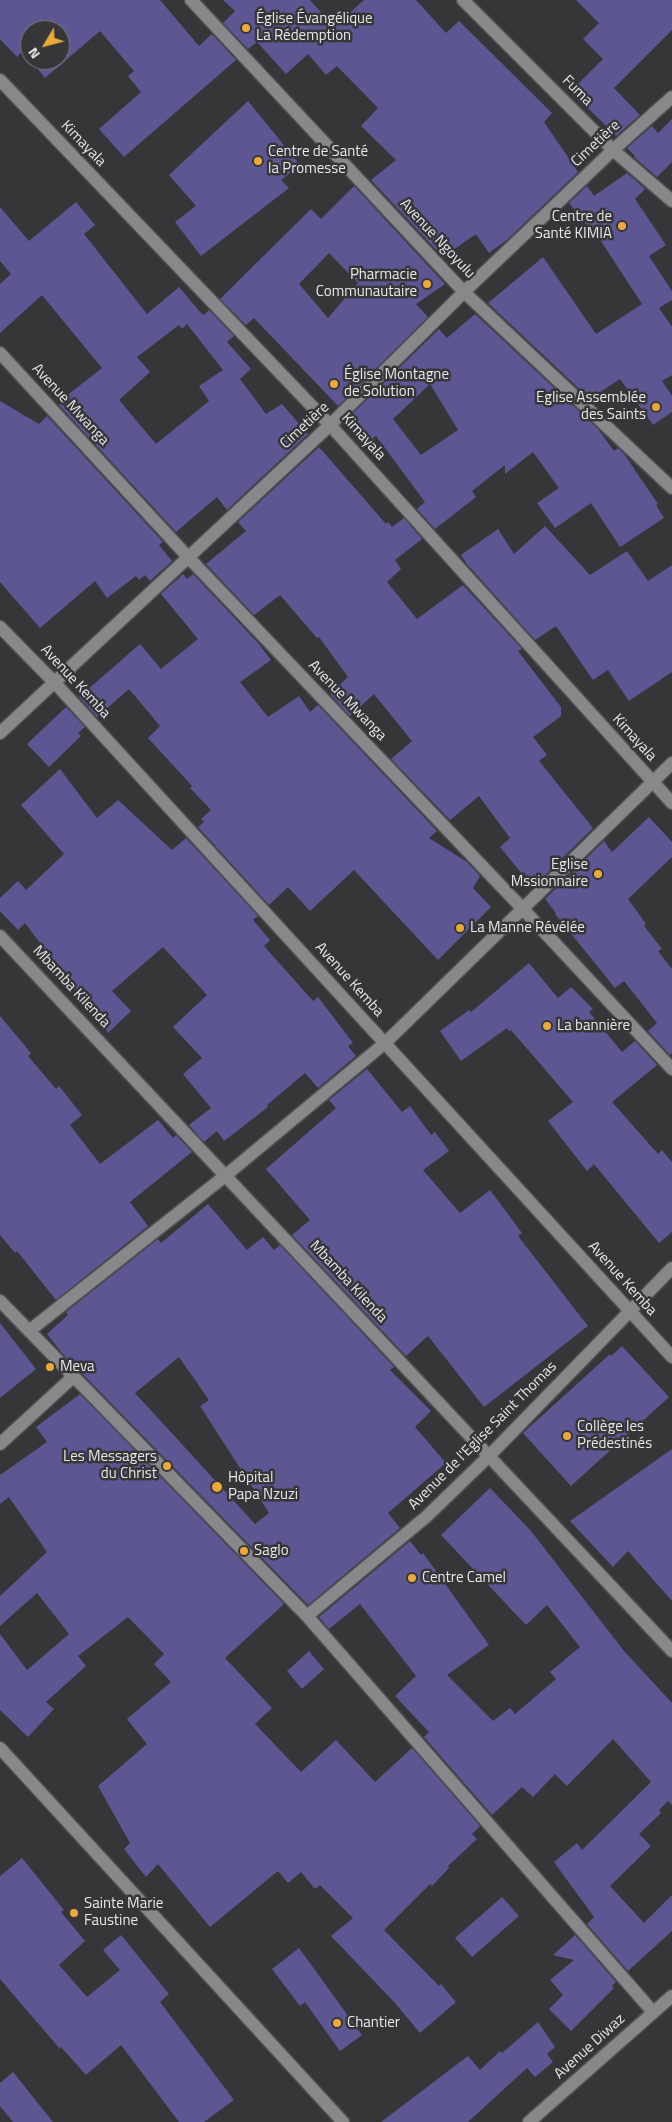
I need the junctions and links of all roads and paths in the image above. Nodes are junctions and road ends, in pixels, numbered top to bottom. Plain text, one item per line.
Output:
1 (191, 0) edge
2 (463, 0) edge
3 (0, 80) edge
4 (672, 98) edge
5 (613, 150) junction
6 (672, 202) edge
7 (464, 292) junction
8 (0, 353) edge
9 (330, 425) junction
10 (672, 488) edge
11 (188, 557) junction
12 (0, 628) edge
13 (55, 683) junction
14 (0, 733) edge
15 (672, 763) edge
16 (652, 782) junction
17 (672, 803) edge
18 (522, 908) junction
19 (0, 936) edge
20 (385, 1043) junction
21 (672, 1069) edge
22 (226, 1176) junction
23 (672, 1268) edge
24 (0, 1301) edge
25 (630, 1311) junction
26 (29, 1331) junction
27 (672, 1357) edge
28 (74, 1376) junction
29 (0, 1444) edge
30 (489, 1456) junction
31 (307, 1616) junction
32 (672, 1651) edge
33 (0, 1748) edge
34 (672, 1996) edge
35 (653, 2012) junction
36 (343, 2122) edge
37 (529, 2122) edge

1 - 7 street, Avenue Ngoyulu
2 - 5 street, Fuma
3 - 9 street, Kimayala
4 - 5 street, Cimetière
5 - 6 street, Fuma
5 - 7 street, Cimetière
7 - 9 street, Cimetière
7 - 10 street, Avenue Ngoyulu
8 - 11 street, Avenue Mwanga
9 - 11 street, Cimetière
9 - 16 street, Kimayala
11 - 13 street, Cimetière
11 - 18 street, Avenue Mwanga
12 - 13 street, Avenue Kemba
13 - 14 street, Cimetière
13 - 20 street, Avenue Kemba
15 - 16 street
16 - 17 street, Kimayala
16 - 18 street
18 - 20 street
18 - 21 street, Avenue Mwanga
19 - 22 street, Mbamba Kilenda
20 - 22 street
20 - 25 street, Avenue Kemba
22 - 26 street
22 - 30 street, Mbamba Kilenda
23 - 25 street, Avenue de l'Eglise Saint Thomas
24 - 26 street
25 - 27 street, Avenue Kemba
25 - 30 street, Avenue de l'Eglise Saint Thomas
26 - 28 street
28 - 29 street
28 - 31 street
30 - 31 street, Avenue de l'Eglise Saint Thomas
30 - 32 street, Mbamba Kilenda
31 - 35 street
33 - 36 street
34 - 35 street, Avenue Diwaz
35 - 37 street, Avenue Diwaz

